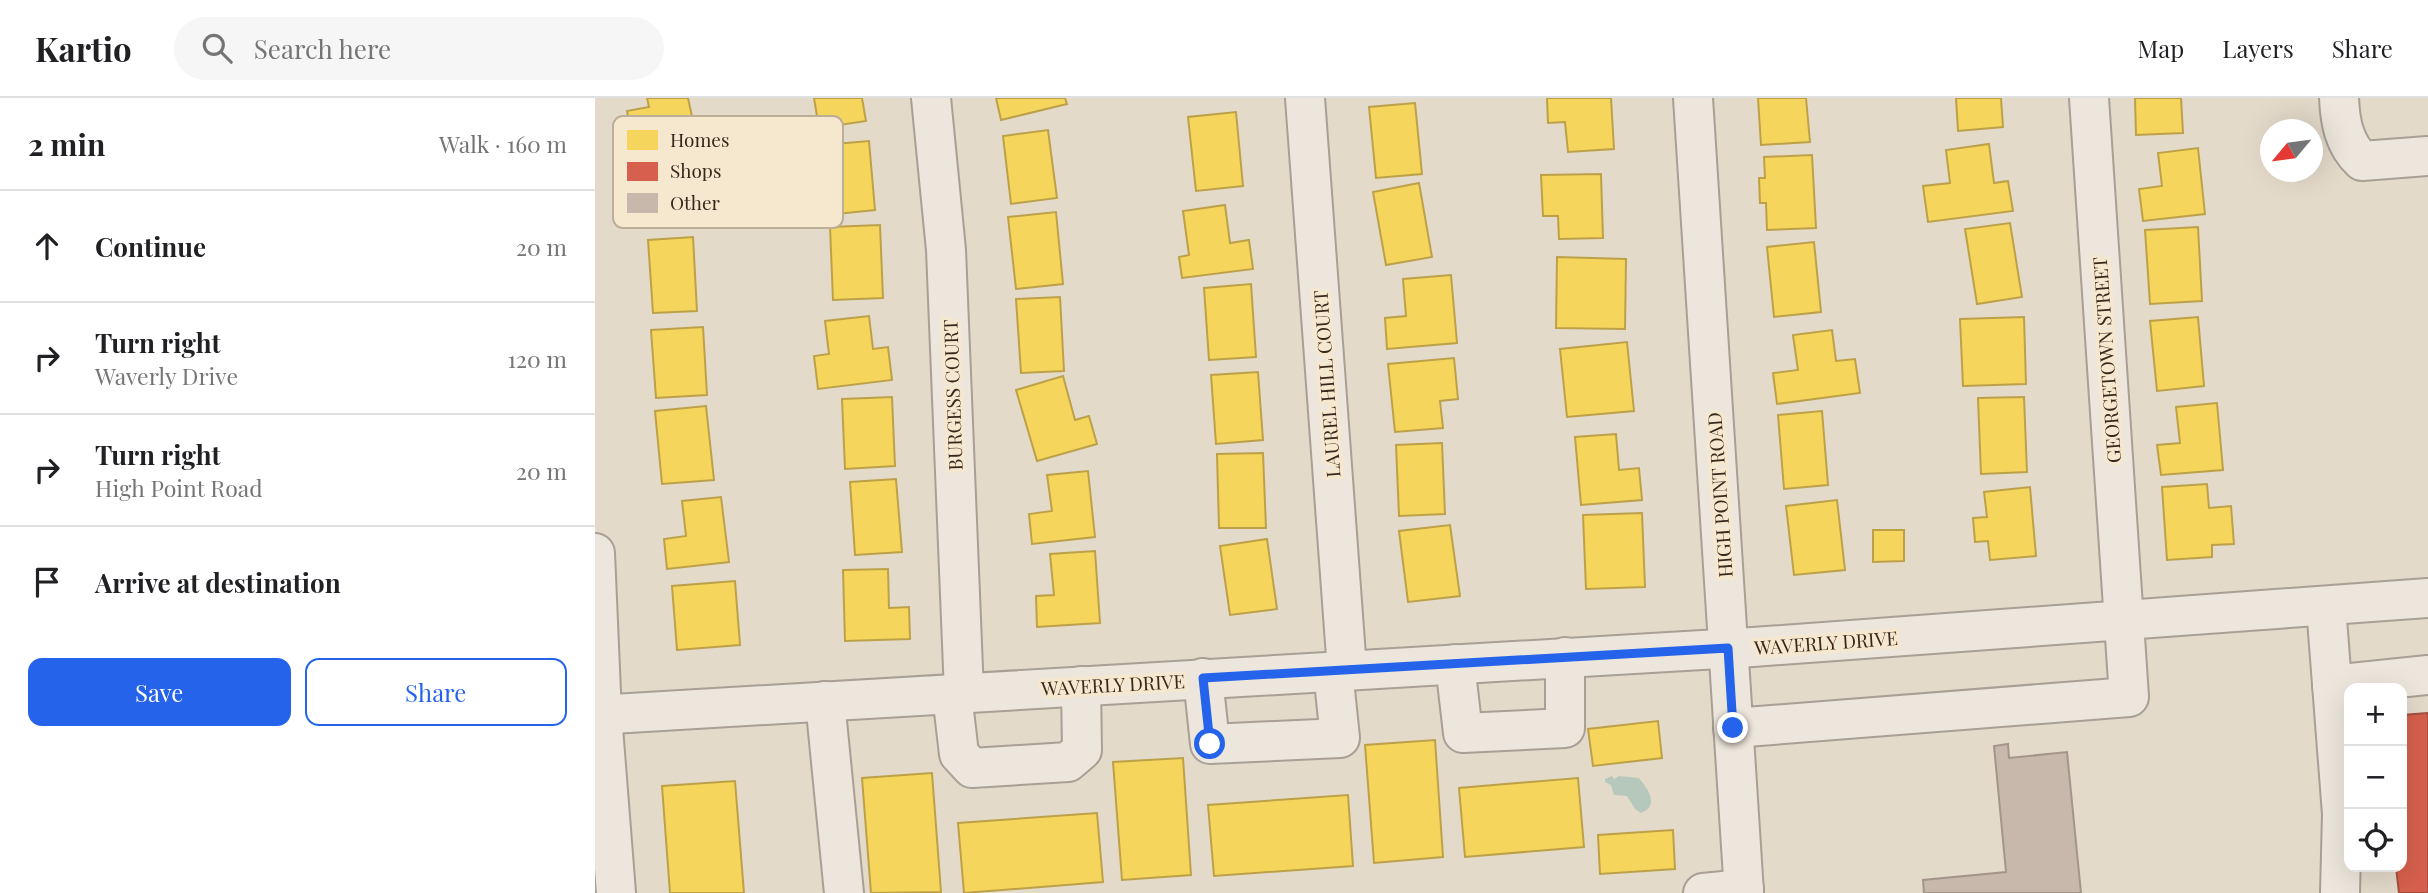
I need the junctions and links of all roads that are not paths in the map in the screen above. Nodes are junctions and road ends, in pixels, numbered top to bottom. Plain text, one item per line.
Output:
1 (931, 98) edge
2 (1305, 98) edge
3 (1693, 98) edge
4 (2089, 98) edge
5 (2339, 98) edge
6 (2428, 156) edge
7 (595, 553) edge
8 (2428, 598) edge
9 (2326, 606) junction
10 (2123, 622) junction
11 (1728, 648) junction
12 (1565, 657) junction
13 (1455, 664) junction
14 (1340, 671) junction
15 (2428, 675) edge
16 (1203, 678) junction
17 (2332, 685) junction
18 (1081, 686) junction
19 (958, 693) junction
20 (825, 701) junction
21 (599, 715) edge
22 (1733, 728) junction
23 (1744, 891) edge
24 (616, 893) edge
25 (844, 893) edge
26 (1703, 893) edge
27 (2340, 893) edge

1 - 19 street, BURGESS COURT
2 - 14 street, LAUREL HILL COURT
3 - 11 street, HIGH POINT ROAD
4 - 10 street, GEORGETOWN STREET
5 - 6 street
7 - 21 street
8 - 9 street, WAVERLY DRIVE
9 - 10 street, WAVERLY DRIVE
9 - 17 street
10 - 11 street, WAVERLY DRIVE
10 - 22 street, GEORGETOWN STREET
11 - 12 street, WAVERLY DRIVE
11 - 22 street, HIGH POINT ROAD
12 - 13 street, WAVERLY DRIVE
12 - 13 street
13 - 14 street, WAVERLY DRIVE
14 - 16 street, WAVERLY DRIVE
14 - 16 street, LAUREL HILL COURT
15 - 17 street
16 - 18 street, WAVERLY DRIVE
17 - 27 street
18 - 19 street, WAVERLY DRIVE
18 - 19 street, BURGESS COURT
19 - 20 street, WAVERLY DRIVE
20 - 21 street, WAVERLY DRIVE
20 - 25 street
21 - 24 street
22 - 23 street, HIGH POINT ROAD
23 - 26 street

